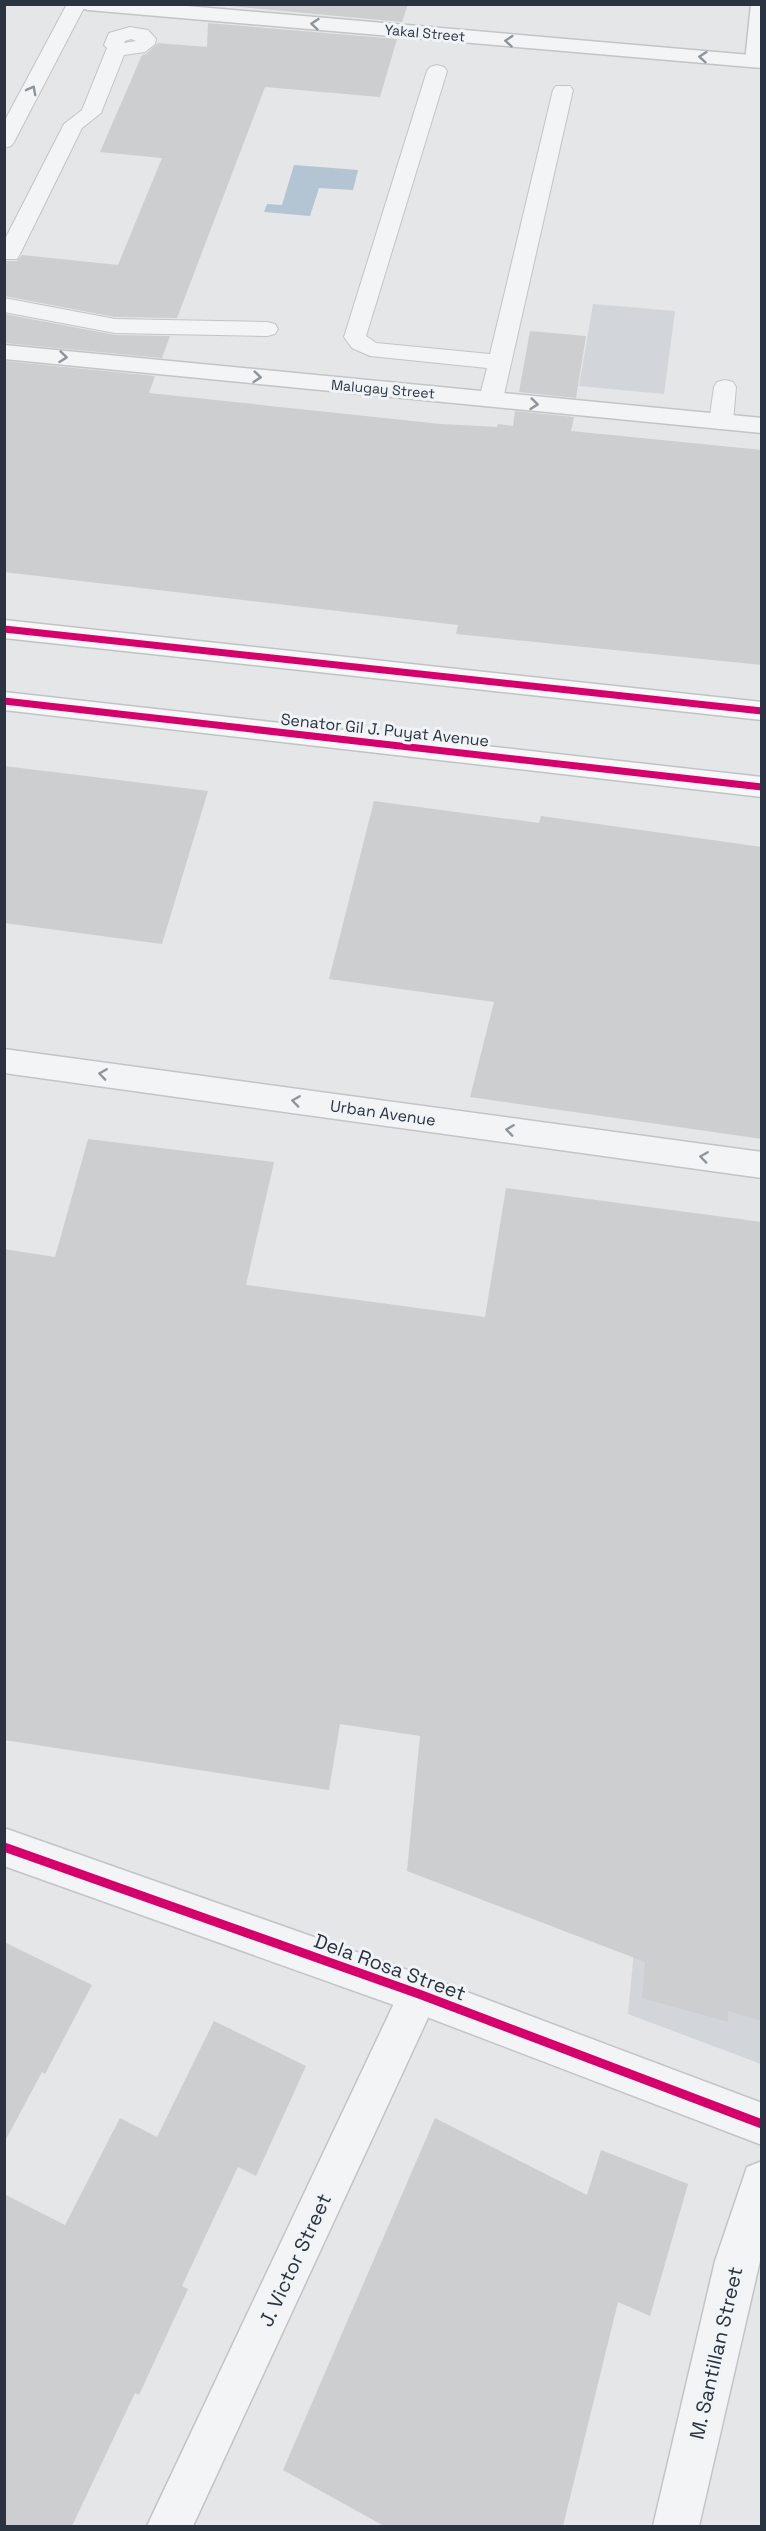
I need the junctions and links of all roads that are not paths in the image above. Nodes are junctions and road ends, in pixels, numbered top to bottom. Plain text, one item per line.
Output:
1 (77, 4) edge
2 (88, 4) edge
3 (761, 4) edge
4 (159, 10) junction
5 (758, 62) edge
6 (437, 71) dead end
7 (563, 90) dead end
8 (4, 142) edge
9 (9, 254) dead end
10 (4, 305) edge
11 (267, 329) dead end
12 (4, 352) edge
13 (500, 362) junction
14 (725, 387) dead end
15 (491, 399) junction
16 (721, 422) junction
17 (762, 426) edge
18 (4, 628) edge
19 (4, 701) edge
20 (762, 711) edge
21 (762, 786) edge
22 (4, 1060) edge
23 (762, 1165) edge
24 (4, 1848) edge
25 (419, 1994) junction
26 (762, 2124) edge
27 (762, 2182) edge
28 (170, 2526) edge
29 (676, 2526) edge

8 -> 1 lane
2 - 4 street, Yakal Street
3 - 5 street
5 -> 4 street, Yakal Street
4 - 9 lane
6 - 13 lane
7 - 13 lane
10 - 11 lane
12 -> 15 street, Malugay Street
13 - 15 lane
14 - 16 lane
15 -> 16 street, Malugay Street
16 - 17 street, Malugay Street
18 - 20 main road
19 - 21 main road, Senator Gil J. Puyat Avenue
23 -> 22 street, Urban Avenue
24 - 25 street, Dela Rosa Street
25 - 26 street, Dela Rosa Street
25 - 28 street, J. Victor Street
27 - 29 street, M. Santillan Street

